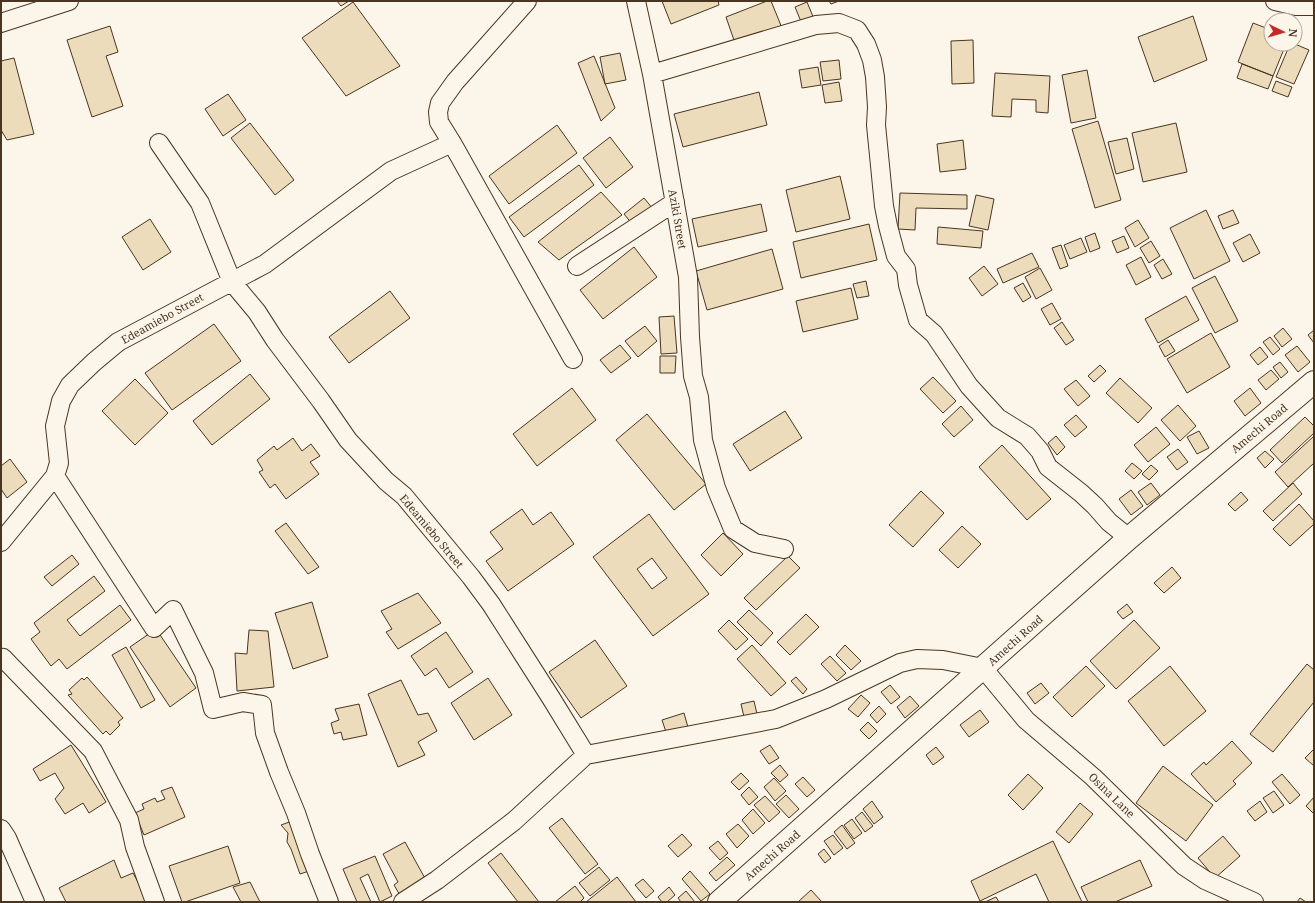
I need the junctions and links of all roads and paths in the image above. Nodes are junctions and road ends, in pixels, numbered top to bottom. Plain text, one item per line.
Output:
1 (69, 1) edge
2 (527, 1) edge
3 (636, 1) edge
4 (1275, 1) edge
5 (1314, 6) edge
6 (1, 23) edge
7 (652, 74) junction
8 (159, 143) dead end
9 (452, 143) junction
10 (676, 202) junction
11 (577, 266) dead end
12 (232, 282) junction
13 (573, 359) dead end
14 (1314, 382) edge
15 (55, 476) junction
16 (1129, 538) junction
17 (1, 542) edge
18 (784, 549) dead end
19 (1, 659) edge
20 (983, 668) junction
21 (586, 755) junction
22 (1, 829) edge
23 (35, 902) edge
24 (155, 902) edge
25 (329, 902) edge
26 (402, 902) edge
27 (718, 902) edge
28 (1254, 902) edge

1 - 6 street
2 - 9 street
3 - 7 street, Aziki Street
4 - 5 street
7 - 10 street, Aziki Street
7 - 16 street
8 - 12 street, Edeamiebo Street
9 - 12 street, Edeamiebo Street
9 - 13 street
10 - 11 street
10 - 18 street, Aziki Street
12 - 15 street, Edeamiebo Street
12 - 21 street, Edeamiebo Street
14 - 16 main road, Amechi Road
15 - 17 street, Edeamiebo Street
15 - 25 street
16 - 20 main road, Amechi Road
19 - 24 street
20 - 21 street
20 - 27 main road, Amechi Road
20 - 28 street, Osina Lane
21 - 26 street
22 - 23 street

